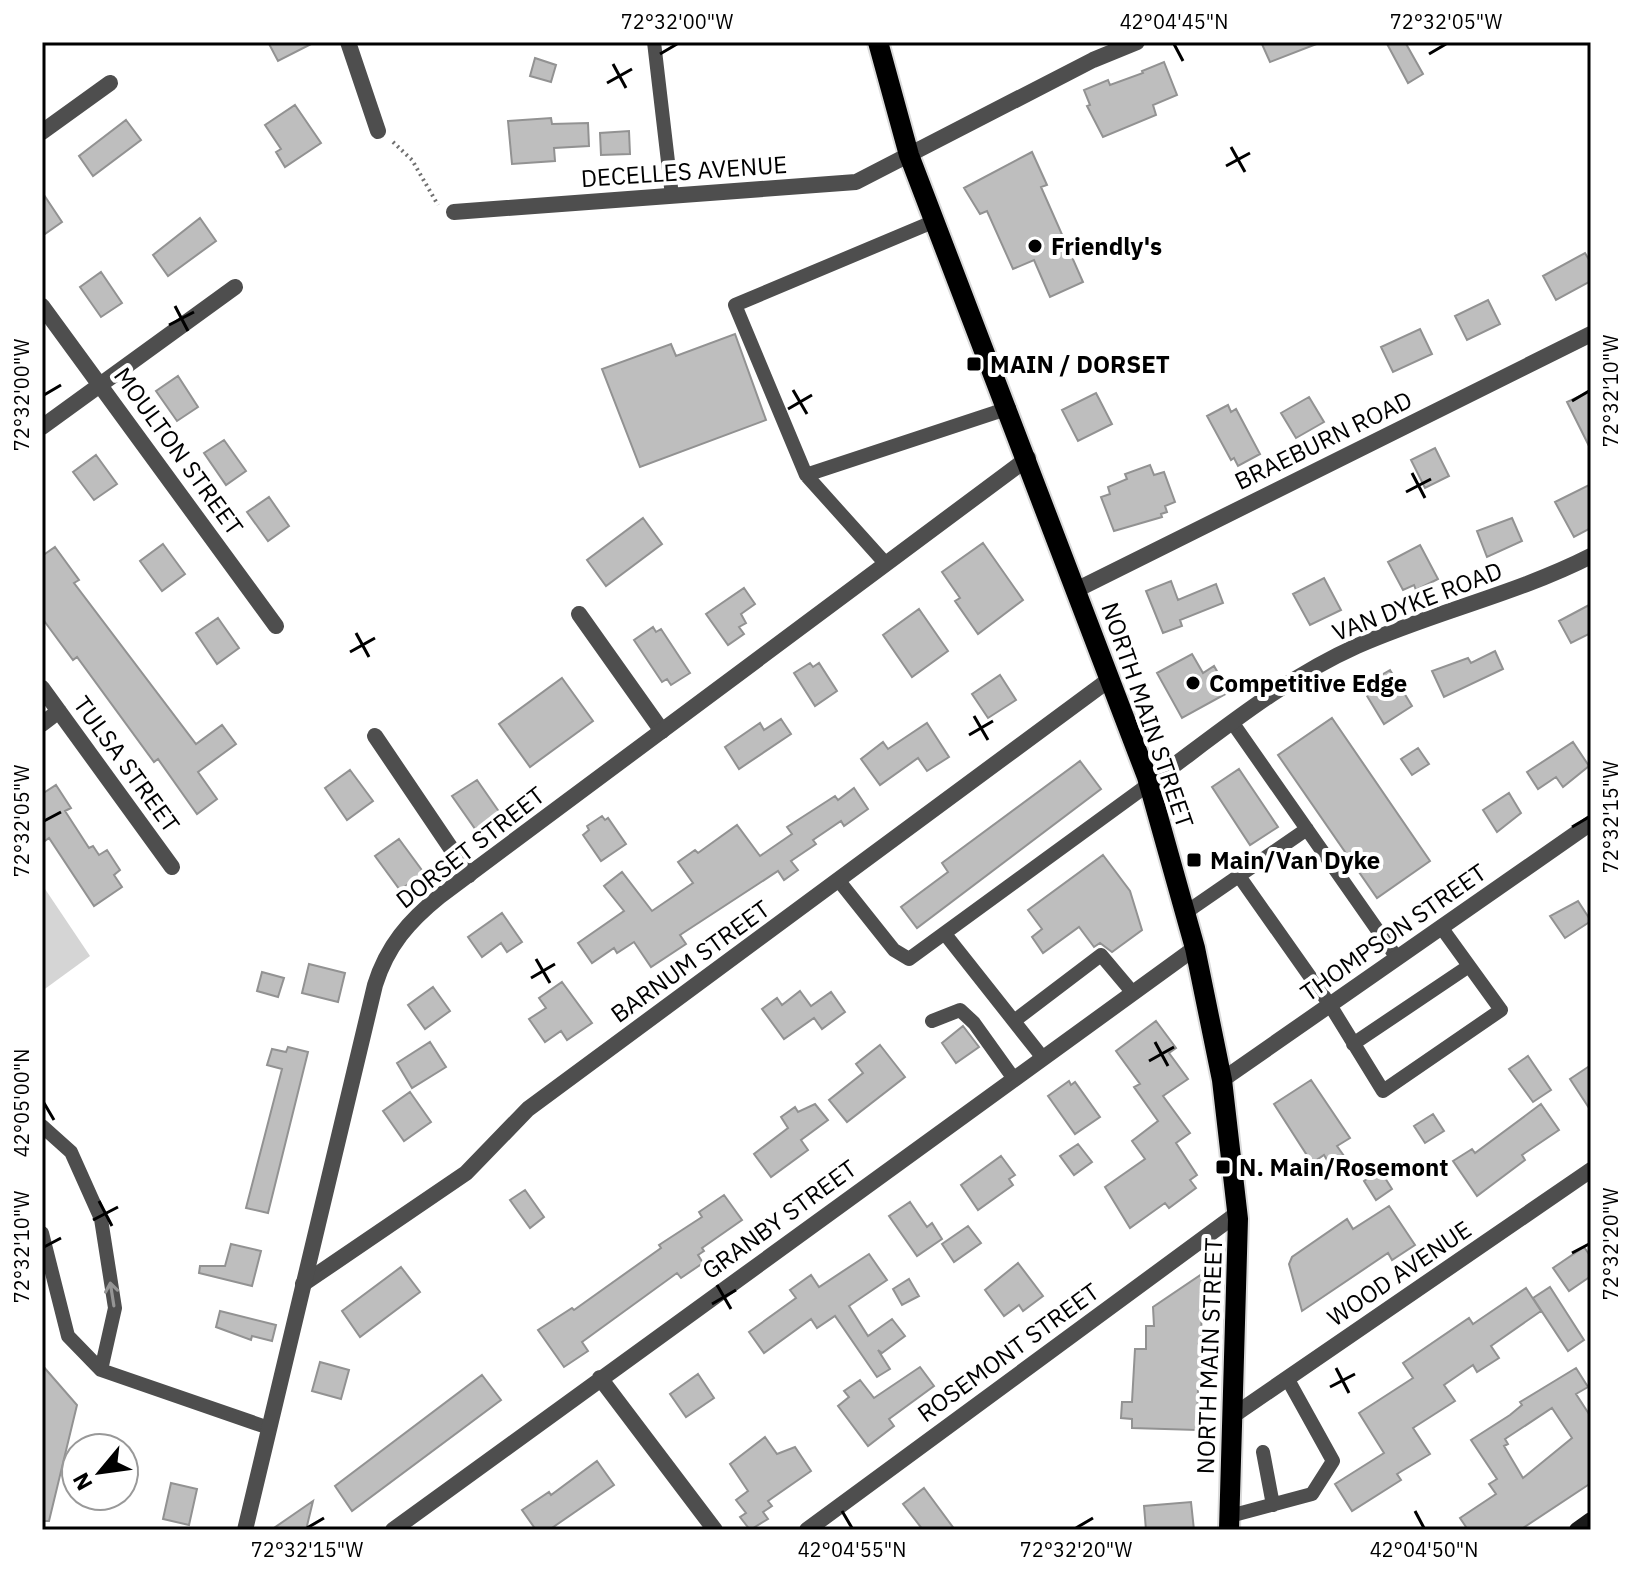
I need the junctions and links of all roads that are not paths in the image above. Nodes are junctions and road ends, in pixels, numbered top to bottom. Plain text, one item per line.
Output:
1 (348, 42) edge
2 (654, 42) edge
3 (878, 42) edge
4 (1137, 42) edge
5 (110, 83) dead end
6 (378, 131) road end
7 (42, 132) edge
8 (909, 155) junction
9 (672, 196) junction
10 (454, 212) road end
11 (935, 221) junction
12 (235, 287) dead end
13 (42, 306) edge
14 (1591, 334) edge
15 (100, 383) junction
16 (1009, 408) junction
17 (42, 427) edge
18 (1028, 458) junction
19 (806, 475) junction
20 (1591, 556) edge
21 (886, 564) junction
22 (1076, 590) junction
23 (579, 614) dead end
24 (276, 626) dead end
25 (1110, 679) junction
26 (42, 688) edge
27 (59, 711) junction
28 (1232, 722) junction
29 (42, 724) edge
30 (662, 731) junction
31 (375, 736) dead end
32 (1149, 784) junction
33 (1591, 823) edge
34 (1307, 829) junction
35 (172, 867) dead end
36 (469, 875) junction
37 (1239, 876) junction
38 (839, 881) junction
39 (1185, 913) junction
40 (1441, 927) junction
41 (945, 934) junction
42 (1195, 948) junction
43 (1397, 958) junction
44 (1469, 966) junction
45 (1133, 993) junction
46 (1330, 1005) junction
47 (932, 1021) dead end
48 (1014, 1021) junction
49 (1353, 1044) junction
50 (1043, 1058) junction
51 (1014, 1079) junction
52 (1222, 1080) junction
53 (42, 1126) edge
54 (1591, 1170) edge
55 (1238, 1213) junction
56 (42, 1233) edge
57 (303, 1284) junction
58 (101, 1370) junction
59 (600, 1378) junction
60 (1287, 1378) junction
61 (1234, 1415) junction
62 (269, 1428) junction
63 (1263, 1452) dead end
64 (1273, 1505) junction
65 (1591, 1520) edge
66 (1229, 1523) edge
67 (245, 1530) edge
68 (393, 1530) edge
69 (715, 1530) edge
70 (807, 1530) edge
71 (1577, 1530) edge

1 - 6 street
2 - 9 lane
3 - 8 main road, NORTH MAIN STREET
4 - 8 street, DECELLES AVENUE
5 - 7 street
8 - 9 street, DECELLES AVENUE
8 - 11 main road, NORTH MAIN STREET
9 - 10 street, DECELLES AVENUE
11 - 16 main road, NORTH MAIN STREET
11 - 19 lane
12 - 15 street
13 - 15 street, MOULTON STREET
14 - 22 street, BRAEBURN ROAD
15 - 17 street
15 - 24 street, MOULTON STREET
16 - 18 main road, NORTH MAIN STREET
16 - 19 lane
18 - 21 street, DORSET STREET
18 - 22 main road, NORTH MAIN STREET
19 - 21 lane
20 - 28 street, VAN DYKE ROAD
21 - 30 street, DORSET STREET
22 - 25 main road, NORTH MAIN STREET
23 - 30 street
25 - 32 main road, NORTH MAIN STREET
25 - 38 street, BARNUM STREET
26 - 27 street, TULSA STREET
27 - 29 street
27 - 35 street, TULSA STREET
28 - 32 street, VAN DYKE ROAD
28 - 34 lane
30 - 36 street, DORSET STREET
31 - 36 street
32 - 39 main road, NORTH MAIN STREET
32 - 41 lane
33 - 40 street, THOMPSON STREET
34 - 37 lane
34 - 43 lane
36 - 57 street, DORSET STREET
37 - 39 lane
37 - 46 lane
38 - 41 lane
38 - 57 street, BARNUM STREET
39 - 42 main road, NORTH MAIN STREET
40 - 43 street, THOMPSON STREET
40 - 44 lane
41 - 48 lane
42 - 45 street, GRANBY STREET
42 - 52 main road, NORTH MAIN STREET
43 - 46 street, THOMPSON STREET
44 - 49 lane
44 - 49 lane
45 - 48 lane
45 - 50 street, GRANBY STREET
46 - 49 lane
46 - 52 street, THOMPSON STREET
47 - 51 lane
48 - 50 lane
50 - 51 street, GRANBY STREET
51 - 59 street, GRANBY STREET
52 - 55 main road, NORTH MAIN STREET
58 -> 53 lane
54 - 60 street, WOOD AVENUE
55 - 61 main road, NORTH MAIN STREET
55 - 70 street, ROSEMONT STREET
56 - 58 lane
57 - 62 street, DORSET STREET
58 - 62 lane
59 - 68 street, GRANBY STREET
59 - 69 street
60 - 61 street, WOOD AVENUE
60 - 64 lane
61 - 66 main road, NORTH MAIN STREET
62 - 67 street, DORSET STREET
63 - 64 lane
64 - 66 lane
65 - 71 main road

